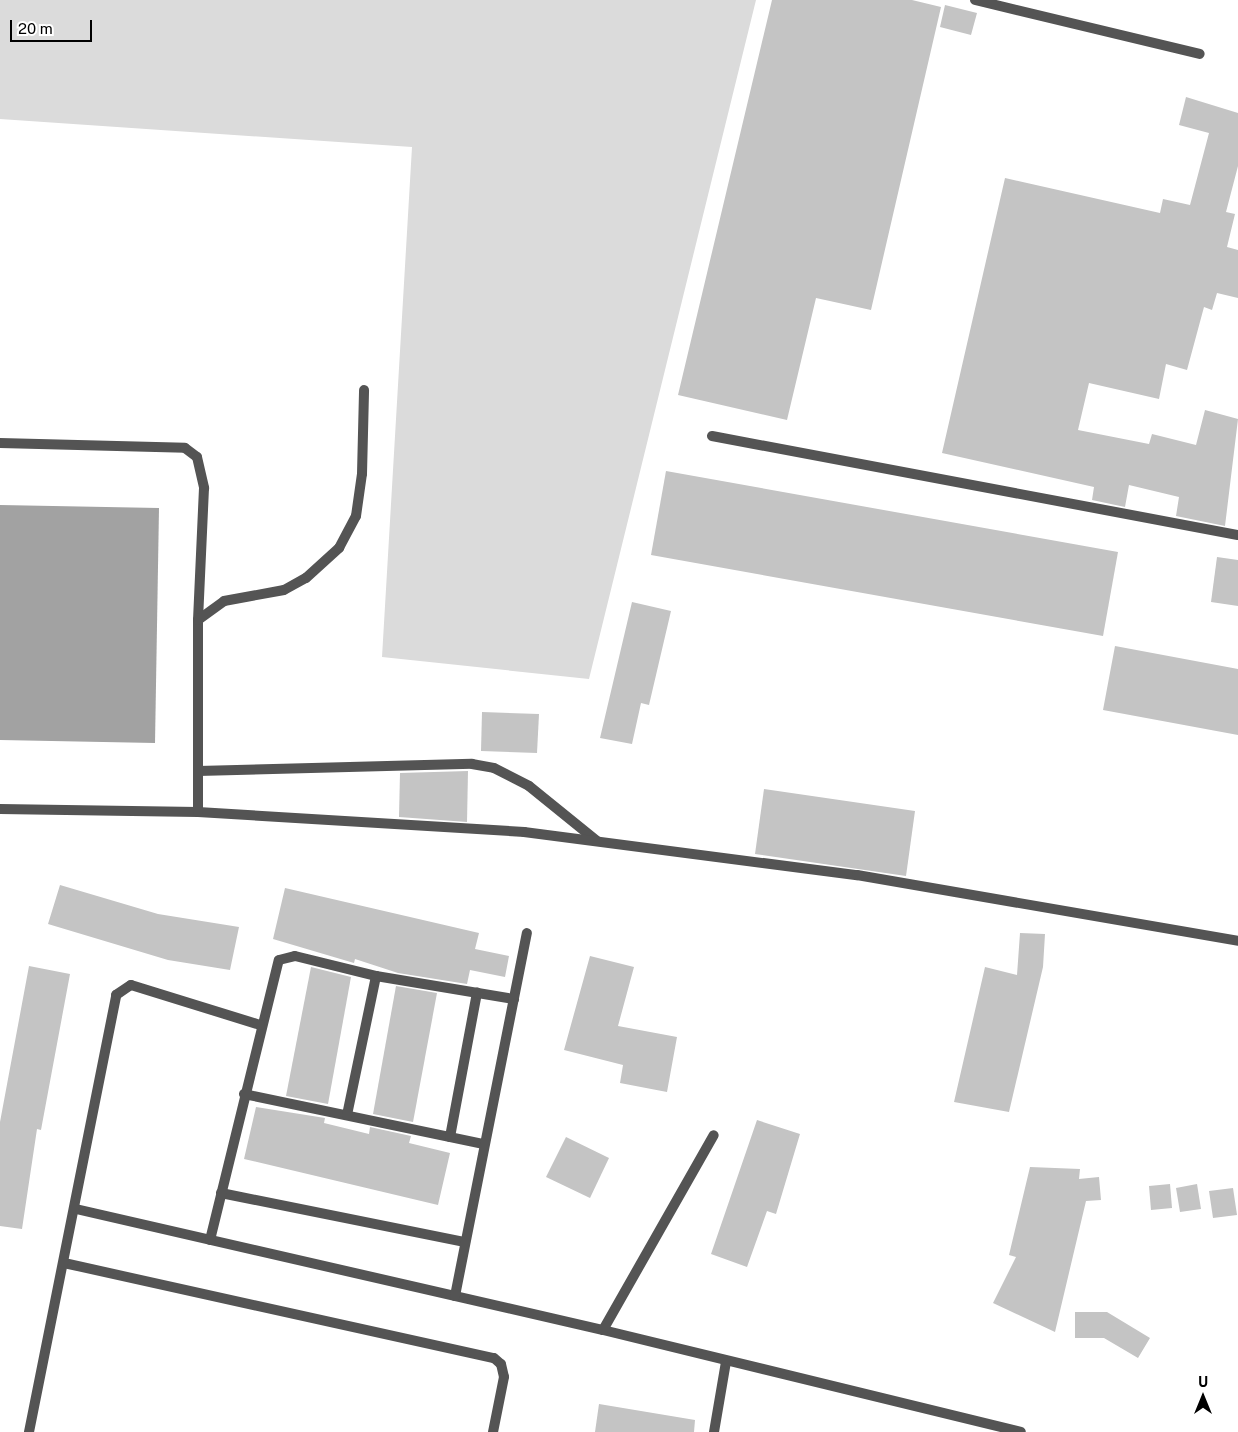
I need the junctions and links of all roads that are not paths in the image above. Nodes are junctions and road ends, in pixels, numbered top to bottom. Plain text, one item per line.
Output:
1 (975, 0) edge
2 (1200, 54) dead end
3 (364, 390) dead end
4 (712, 436) dead end
5 (0, 443) edge
6 (1238, 535) edge
7 (198, 620) junction
8 (198, 771) junction
9 (0, 809) edge
10 (198, 812) junction
11 (598, 842) junction
12 (527, 934) dead end
13 (1238, 941) edge
14 (376, 976) junction
15 (477, 993) junction
16 (514, 999) junction
17 (260, 1025) junction
18 (244, 1094) junction
19 (348, 1115) junction
20 (714, 1135) dead end
21 (450, 1137) junction
22 (484, 1144) junction
23 (222, 1193) junction
24 (76, 1209) junction
25 (210, 1240) junction
26 (465, 1242) junction
27 (64, 1263) junction
28 (455, 1296) junction
29 (603, 1330) junction
30 (726, 1362) junction
31 (29, 1432) edge
32 (493, 1432) edge
33 (714, 1432) edge
34 (1021, 1432) edge

1 - 2 street
3 - 7 street
4 - 6 street
5 - 7 street
7 - 8 street
8 - 10 street
8 - 11 street
9 - 10 street
10 - 11 street
11 - 13 street
12 - 16 street
14 - 15 street
14 - 17 street
14 - 19 street
15 - 16 street
15 - 21 street
16 - 22 street
17 - 18 street
17 - 24 street
18 - 19 street
18 - 23 street
19 - 21 street
20 - 29 street
21 - 22 street
22 - 26 street
23 - 25 street
23 - 26 street
24 - 25 street
24 - 27 street
25 - 28 street
26 - 28 street
27 - 31 street
27 - 32 street
28 - 29 street
29 - 30 street
30 - 33 street
30 - 34 street

